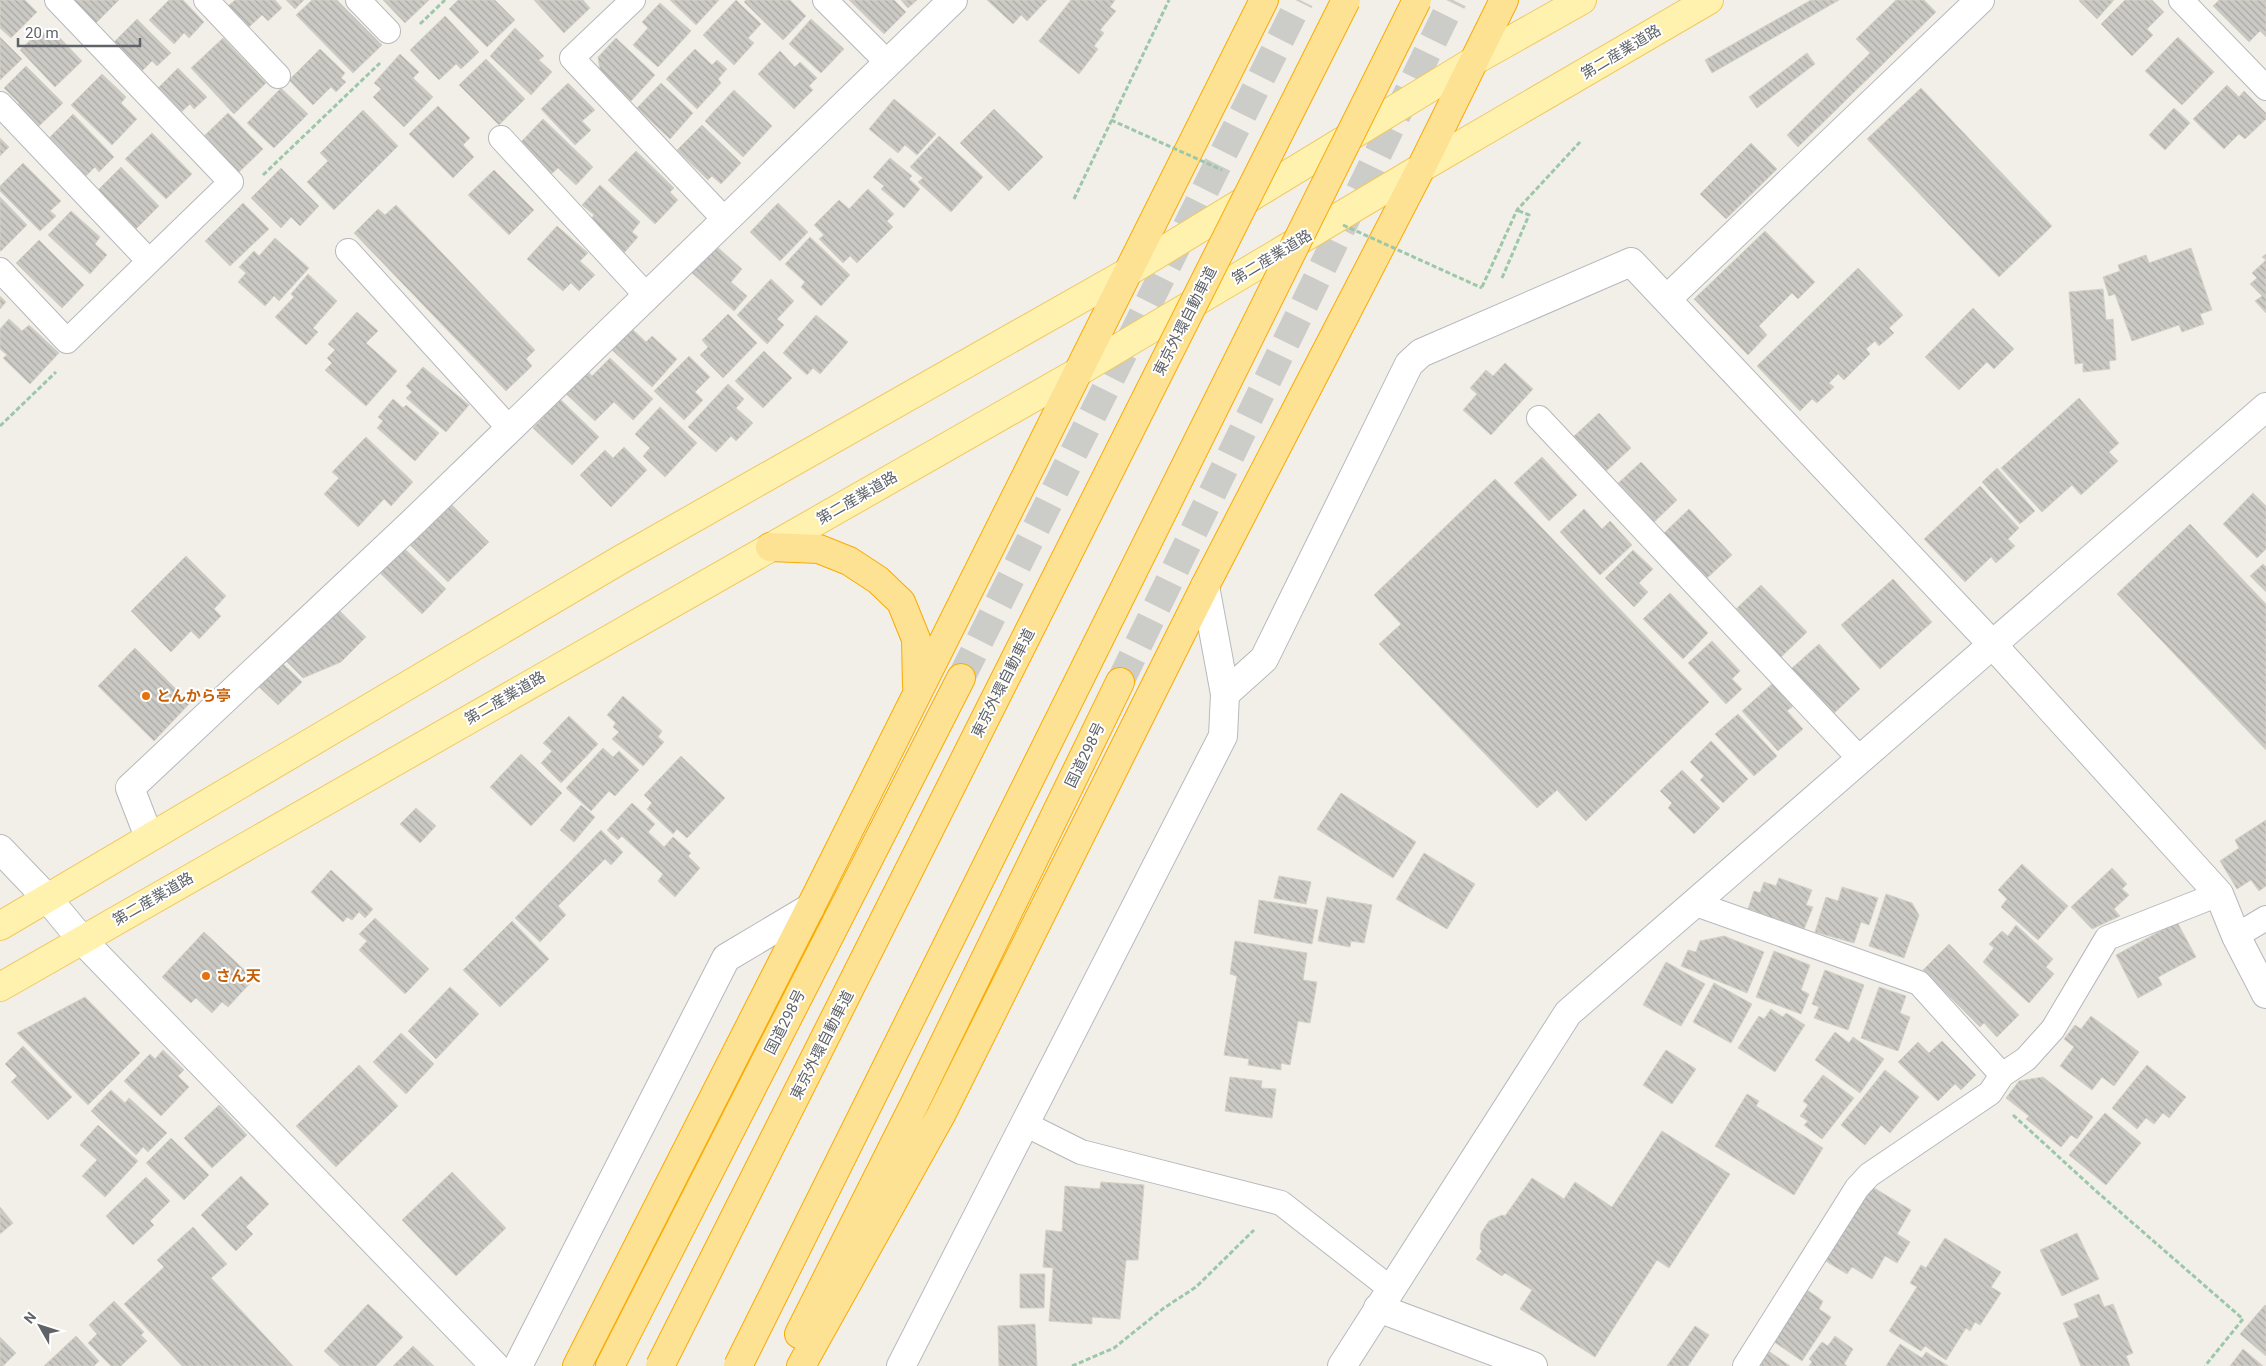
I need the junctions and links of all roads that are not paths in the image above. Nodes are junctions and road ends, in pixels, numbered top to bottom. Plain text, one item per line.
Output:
1 (57, 0) edge
2 (206, 0) edge
3 (358, 0) edge
4 (633, 0) edge
5 (825, 0) edge
6 (953, 0) edge
7 (1264, 0) edge
8 (1346, 0) edge
9 (1417, 0) edge
10 (1504, 0) edge
11 (1582, 0) edge
12 (1709, 0) edge
13 (1980, 0) edge
14 (2181, 0) edge
15 (388, 30) dead end
16 (1472, 62) junction
17 (888, 63) junction
18 (278, 76) dead end
19 (2266, 88) edge
20 (0, 104) edge
21 (501, 138) dead end
22 (1421, 168) junction
23 (725, 220) junction
24 (348, 251) dead end
25 (149, 261) junction
26 (0, 270) edge
27 (1128, 272) junction
28 (647, 296) junction
29 (1667, 299) junction
30 (1078, 372) junction
31 (2266, 407) edge
32 (1539, 418) dead end
33 (509, 428) junction
34 (770, 547) junction
35 (1205, 586) junction
36 (1992, 644) junction
37 (961, 678) tunnel mouth
38 (1120, 682) tunnel mouth
39 (917, 690) junction
40 (1225, 694) junction
41 (1860, 758) junction
42 (149, 837) junction
43 (0, 848) edge
44 (2219, 894) junction
45 (48, 899) junction
46 (1693, 903) junction
47 (810, 908) junction
48 (2266, 918) edge
49 (0, 926) edge
50 (2236, 936) junction
51 (82, 940) junction
52 (0, 987) edge
53 (2266, 994) edge
54 (1996, 1084) junction
55 (1024, 1124) junction
56 (1384, 1299) junction
57 (495, 1366) edge
58 (518, 1366) edge
59 (577, 1366) edge
60 (610, 1366) edge
61 (660, 1366) edge
62 (738, 1366) edge
63 (783, 1366) edge
64 (801, 1366) edge
65 (901, 1366) edge
66 (1342, 1366) edge
67 (1533, 1366) edge
68 (1745, 1366) edge

1 - 25 lane
2 - 18 lane
3 - 15 lane
4 - 23 lane
5 - 17 lane
6 - 17 street
7 - 27 highway
8 - 61 highway, 東京外環自動車道, bridge
9 - 62 highway, bridge
10 - 16 highway
11 - 16 main road
12 - 22 main road, 第二産業道路
13 - 29 street
14 - 19 lane
16 - 22 highway
16 - 27 main road
17 - 23 street
20 - 25 lane
21 - 28 lane
22 - 30 main road, 第二産業道路
22 - 35 highway
23 - 28 street
24 - 33 lane
25 - 26 lane
27 - 30 highway
27 - 42 main road
28 - 33 street
29 - 36 street
29 - 40 street
30 - 34 main road, 第二産業道路
30 - 39 highway
31 - 36 street
32 - 41 lane
33 - 42 street
34 - 39 highway
34 - 51 main road, 第二産業道路
35 - 40 street
35 - 64 highway
36 - 41 street
36 - 44 street
37 - 60 highway, 国道298号
38 - 63 highway, 国道298号
39 - 47 highway
40 - 55 street
41 - 46 street
42 - 45 main road
43 - 45 street
44 - 50 street
44 - 54 lane
45 - 49 main road
45 - 51 street
46 - 54 lane
46 - 56 street
47 - 58 street
47 - 59 highway
48 - 50 lane
50 - 53 street
51 - 52 main road, 第二産業道路
51 - 57 street
54 - 68 lane
55 - 56 lane
55 - 65 street
56 - 66 street
56 - 67 street

